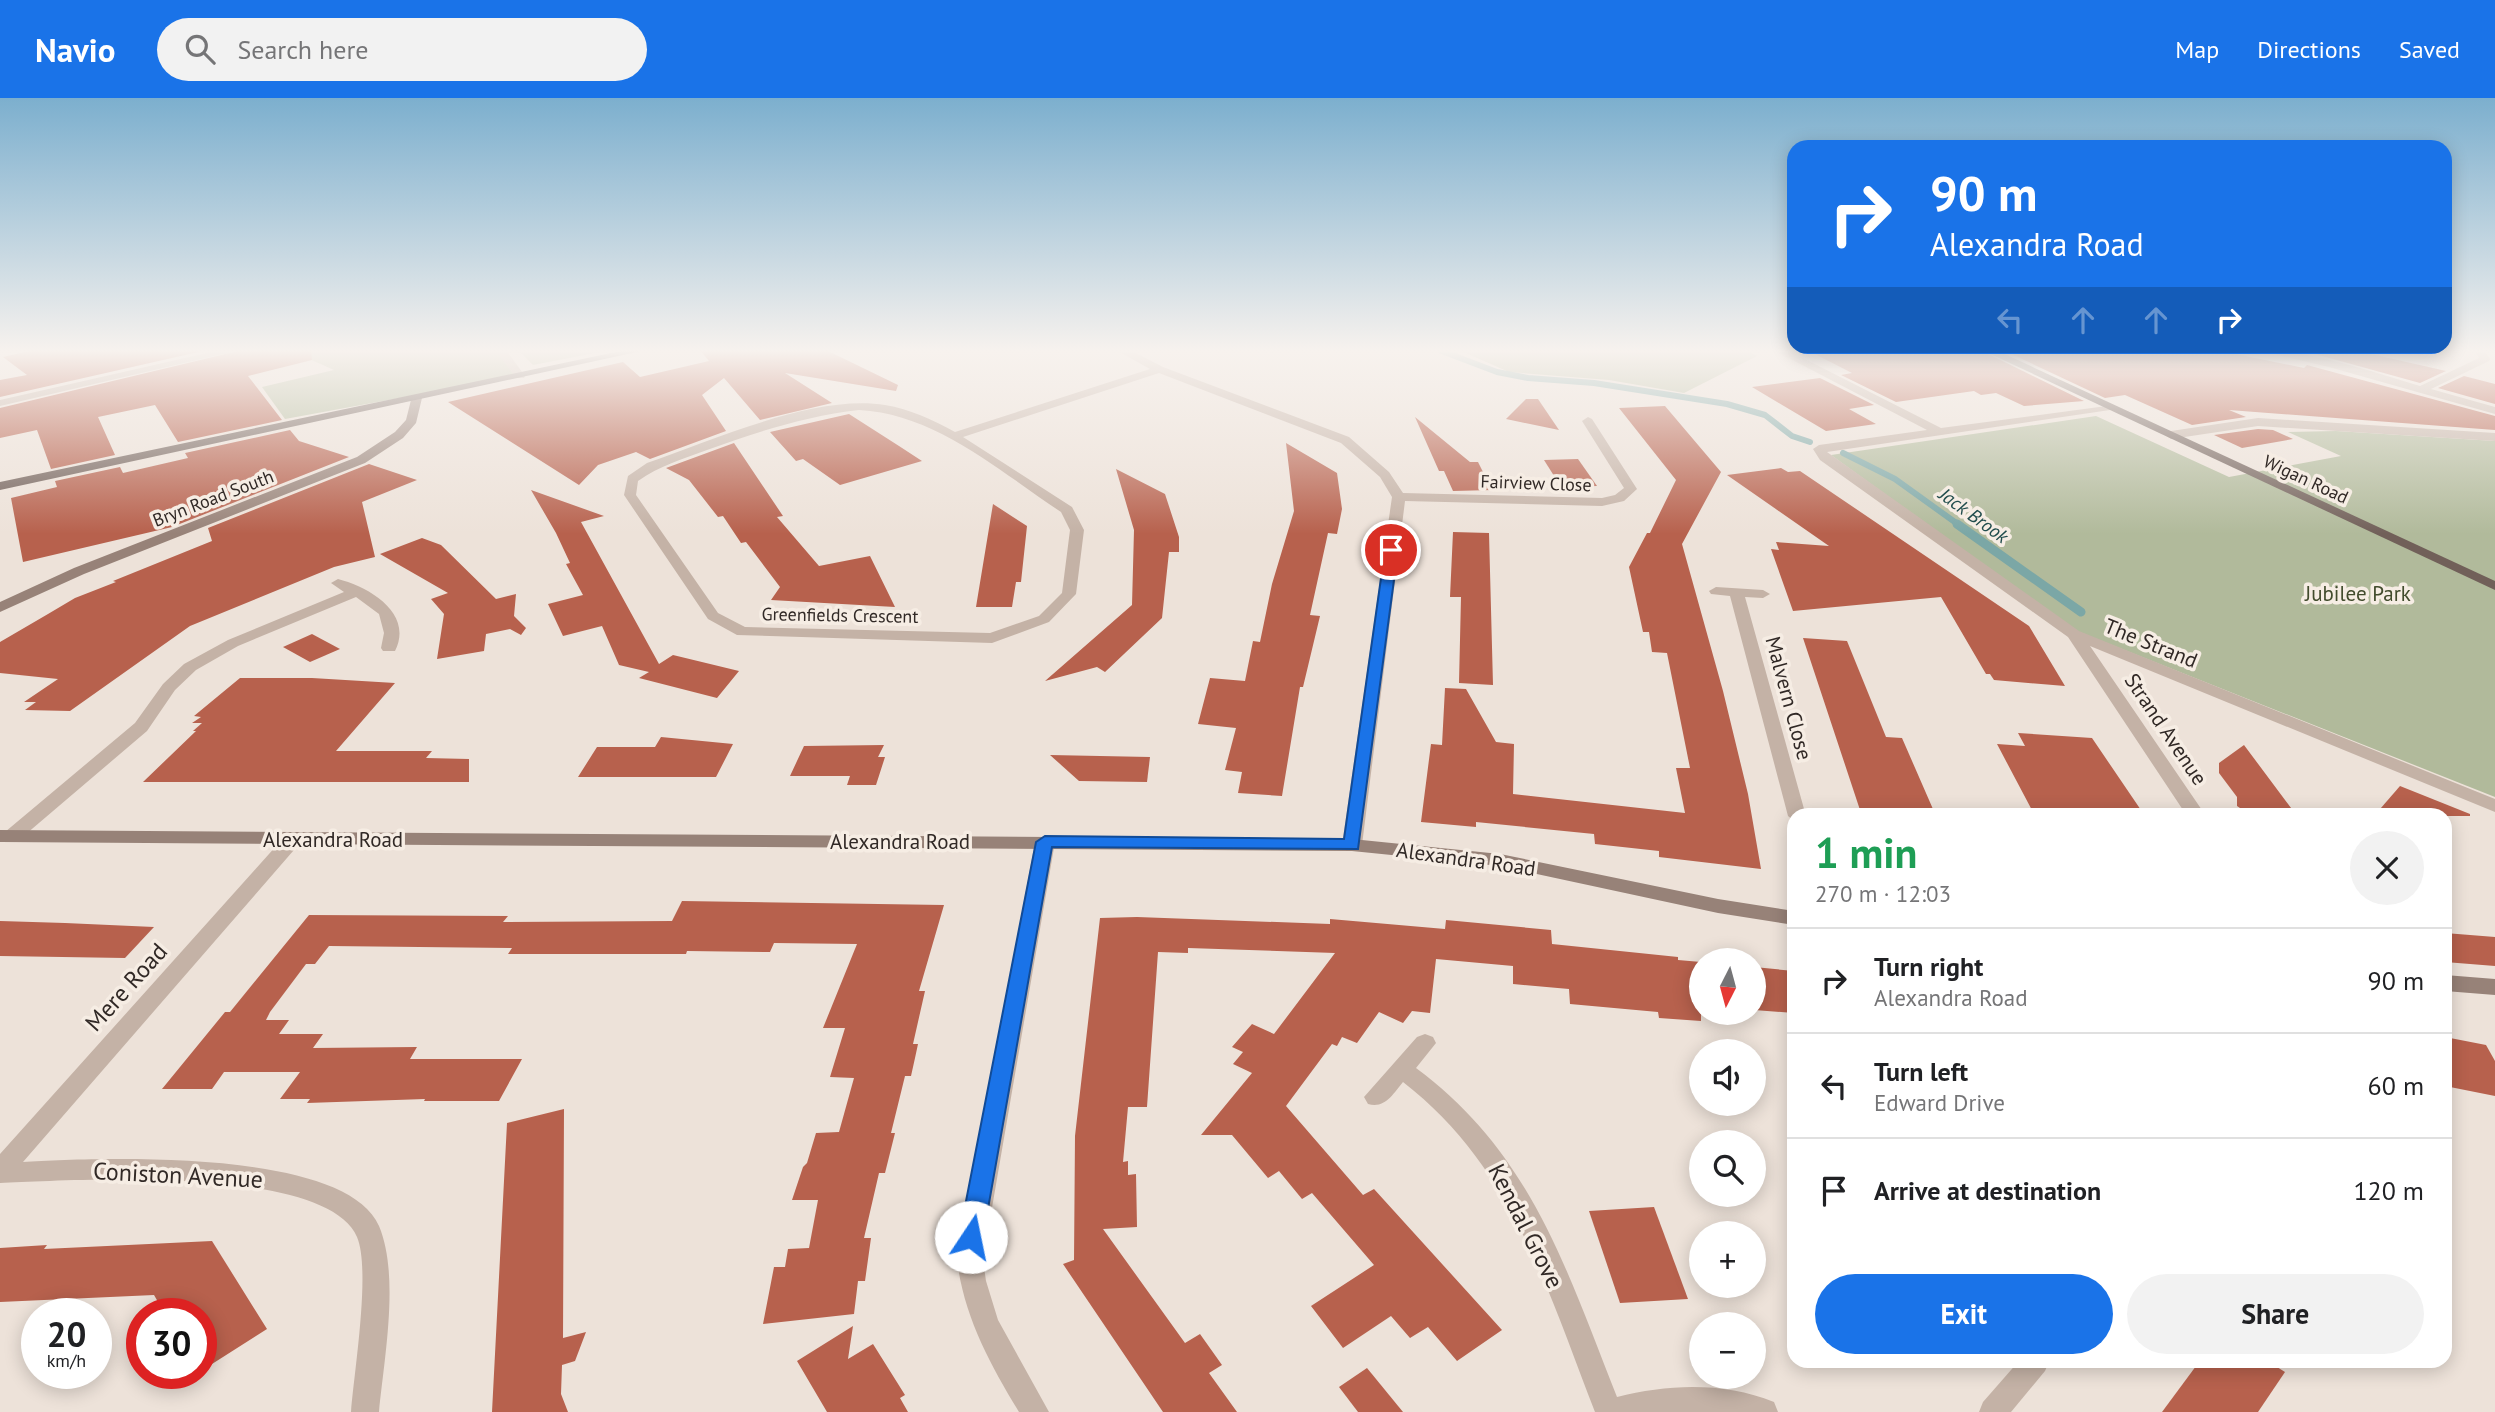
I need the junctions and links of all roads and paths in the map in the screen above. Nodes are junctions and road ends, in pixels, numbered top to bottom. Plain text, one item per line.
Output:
1 (353, 411) edge
2 (414, 411) edge
3 (826, 411) edge
4 (898, 411) edge
5 (1030, 411) edge
6 (1270, 411) edge
7 (1899, 411) edge
8 (2079, 411) edge
9 (2119, 411) edge
10 (1588, 421) dead end
11 (1938, 431) junction
12 (2171, 435) junction
13 (954, 436) junction
14 (2495, 437) edge
15 (0, 486) edge
16 (1399, 497) junction
17 (338, 583) dead end
18 (2495, 586) edge
19 (1716, 591) dead end
20 (356, 592) junction
21 (1736, 593) junction
22 (1763, 594) dead end
23 (0, 608) edge
24 (2074, 634) junction
25 (389, 648) dead end
26 (2495, 806) edge
27 (1795, 808) edge
28 (2192, 808) edge
29 (6, 836) edge
30 (293, 839) junction
31 (1045, 842) junction
32 (1352, 845) junction
33 (1787, 917) edge
34 (2452, 984) edge
35 (2495, 987) edge
36 (1425, 1043) dead end
37 (1402, 1069) junction
38 (1376, 1097) dead end
39 (0, 1172) edge
40 (2030, 1368) edge
41 (365, 1412) edge
42 (1035, 1412) edge
43 (1611, 1412) edge
44 (1764, 1412) edge
45 (1993, 1412) edge

1 - 15 main road
2 - 23 street, Bryn Road South
3 - 13 street, Greenfields Crescent
4 - 13 street, Greenfields Crescent
5 - 13 street
6 - 16 street
7 - 11 street
8 - 11 street
9 - 12 main road, Wigan Road
10 - 16 street, Fairview Close
11 - 24 street, The Strand
12 - 14 street
12 - 18 main road, Wigan Road
16 - 32 street
17 - 20 street
19 - 21 street
20 - 25 street
20 - 29 street
21 - 22 street
21 - 27 street, Malvern Close
24 - 26 street, The Strand
24 - 28 street, Strand Avenue
29 - 30 street, Alexandra Road
30 - 31 street, Alexandra Road
30 - 39 street, Mere Road
31 - 32 street, Alexandra Road
31 - 42 street
32 - 33 street, Alexandra Road
34 - 35 street
36 - 37 street
37 - 38 street
37 - 43 street, Kendal Grove
39 - 41 street, Coniston Avenue
40 - 45 street
43 - 44 street

